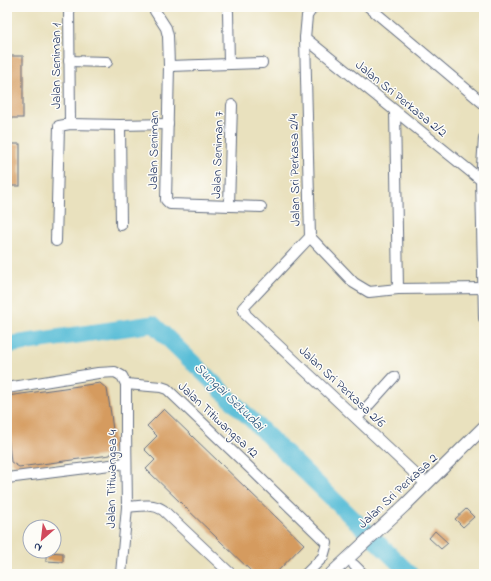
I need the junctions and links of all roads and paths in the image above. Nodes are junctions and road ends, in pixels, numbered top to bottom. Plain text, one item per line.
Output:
1 (69, 7) edge
2 (154, 7) edge
3 (314, 7) edge
4 (369, 7) edge
5 (228, 12) dead end
6 (305, 38) junction
7 (70, 61) junction
8 (107, 62) dead end
9 (262, 63) dead end
10 (229, 64) junction
11 (169, 66) junction
12 (484, 104) edge
13 (232, 105) dead end
14 (395, 111) junction
15 (70, 124) junction
16 (168, 124) junction
17 (120, 125) junction
18 (484, 138) edge
19 (481, 180) junction
20 (229, 205) junction
21 (261, 207) dead end
22 (121, 225) dead end
23 (310, 237) junction
24 (56, 241) dead end
25 (483, 288) edge
26 (398, 289) junction
27 (243, 308) joint
28 (484, 318) edge
29 (394, 377) dead end
30 (126, 384) junction
31 (7, 388) edge
32 (357, 418) junction
33 (484, 427) edge
34 (126, 463) junction
35 (7, 478) edge
36 (426, 484) junction
37 (127, 507) junction
38 (352, 560) junction
39 (120, 574) edge
40 (232, 574) edge
41 (306, 574) edge
42 (331, 574) edge
43 (363, 574) edge

1 - 7 street, Jalan Seniman 1
2 - 11 street, Jalan Seniman
3 - 6 street, Jalan Sri Perkasa 2/4
4 - 12 street
5 - 10 street
6 - 14 street, Jalan Sri Perkasa 2/2
6 - 23 street, Jalan Sri Perkasa 2/4
7 - 8 street
7 - 15 street, Jalan Seniman 1
9 - 10 street
10 - 11 street
11 - 16 street, Jalan Seniman
13 - 20 street, Jalan Seniman 7
14 - 19 street, Jalan Sri Perkasa 2/2
14 - 26 street
15 - 17 street
15 - 24 street
16 - 17 street
16 - 20 street, Jalan Seniman
17 - 22 street
18 - 19 street
19 - 25 street
20 - 21 street, Jalan Seniman
23 - 26 street
23 - 27 street, Jalan Sri Perkasa 2/4
25 - 26 street
25 - 28 street
27 - 32 street, Jalan Sri Perkasa 2/6
29 - 32 street
30 - 31 street
30 - 34 street, Jalan Titiwangsa 4
30 - 41 street, Jalan Titiwangsa 12
32 - 36 street, Jalan Sri Perkasa 2/6
33 - 36 street, Jalan Sri Perkasa 2
34 - 35 street
34 - 37 street, Jalan Titiwangsa 4
36 - 38 street, Jalan Sri Perkasa 2
37 - 39 street, Jalan Titiwangsa 4
37 - 40 street
38 - 42 street, Jalan Sri Perkasa 2
38 - 43 street

